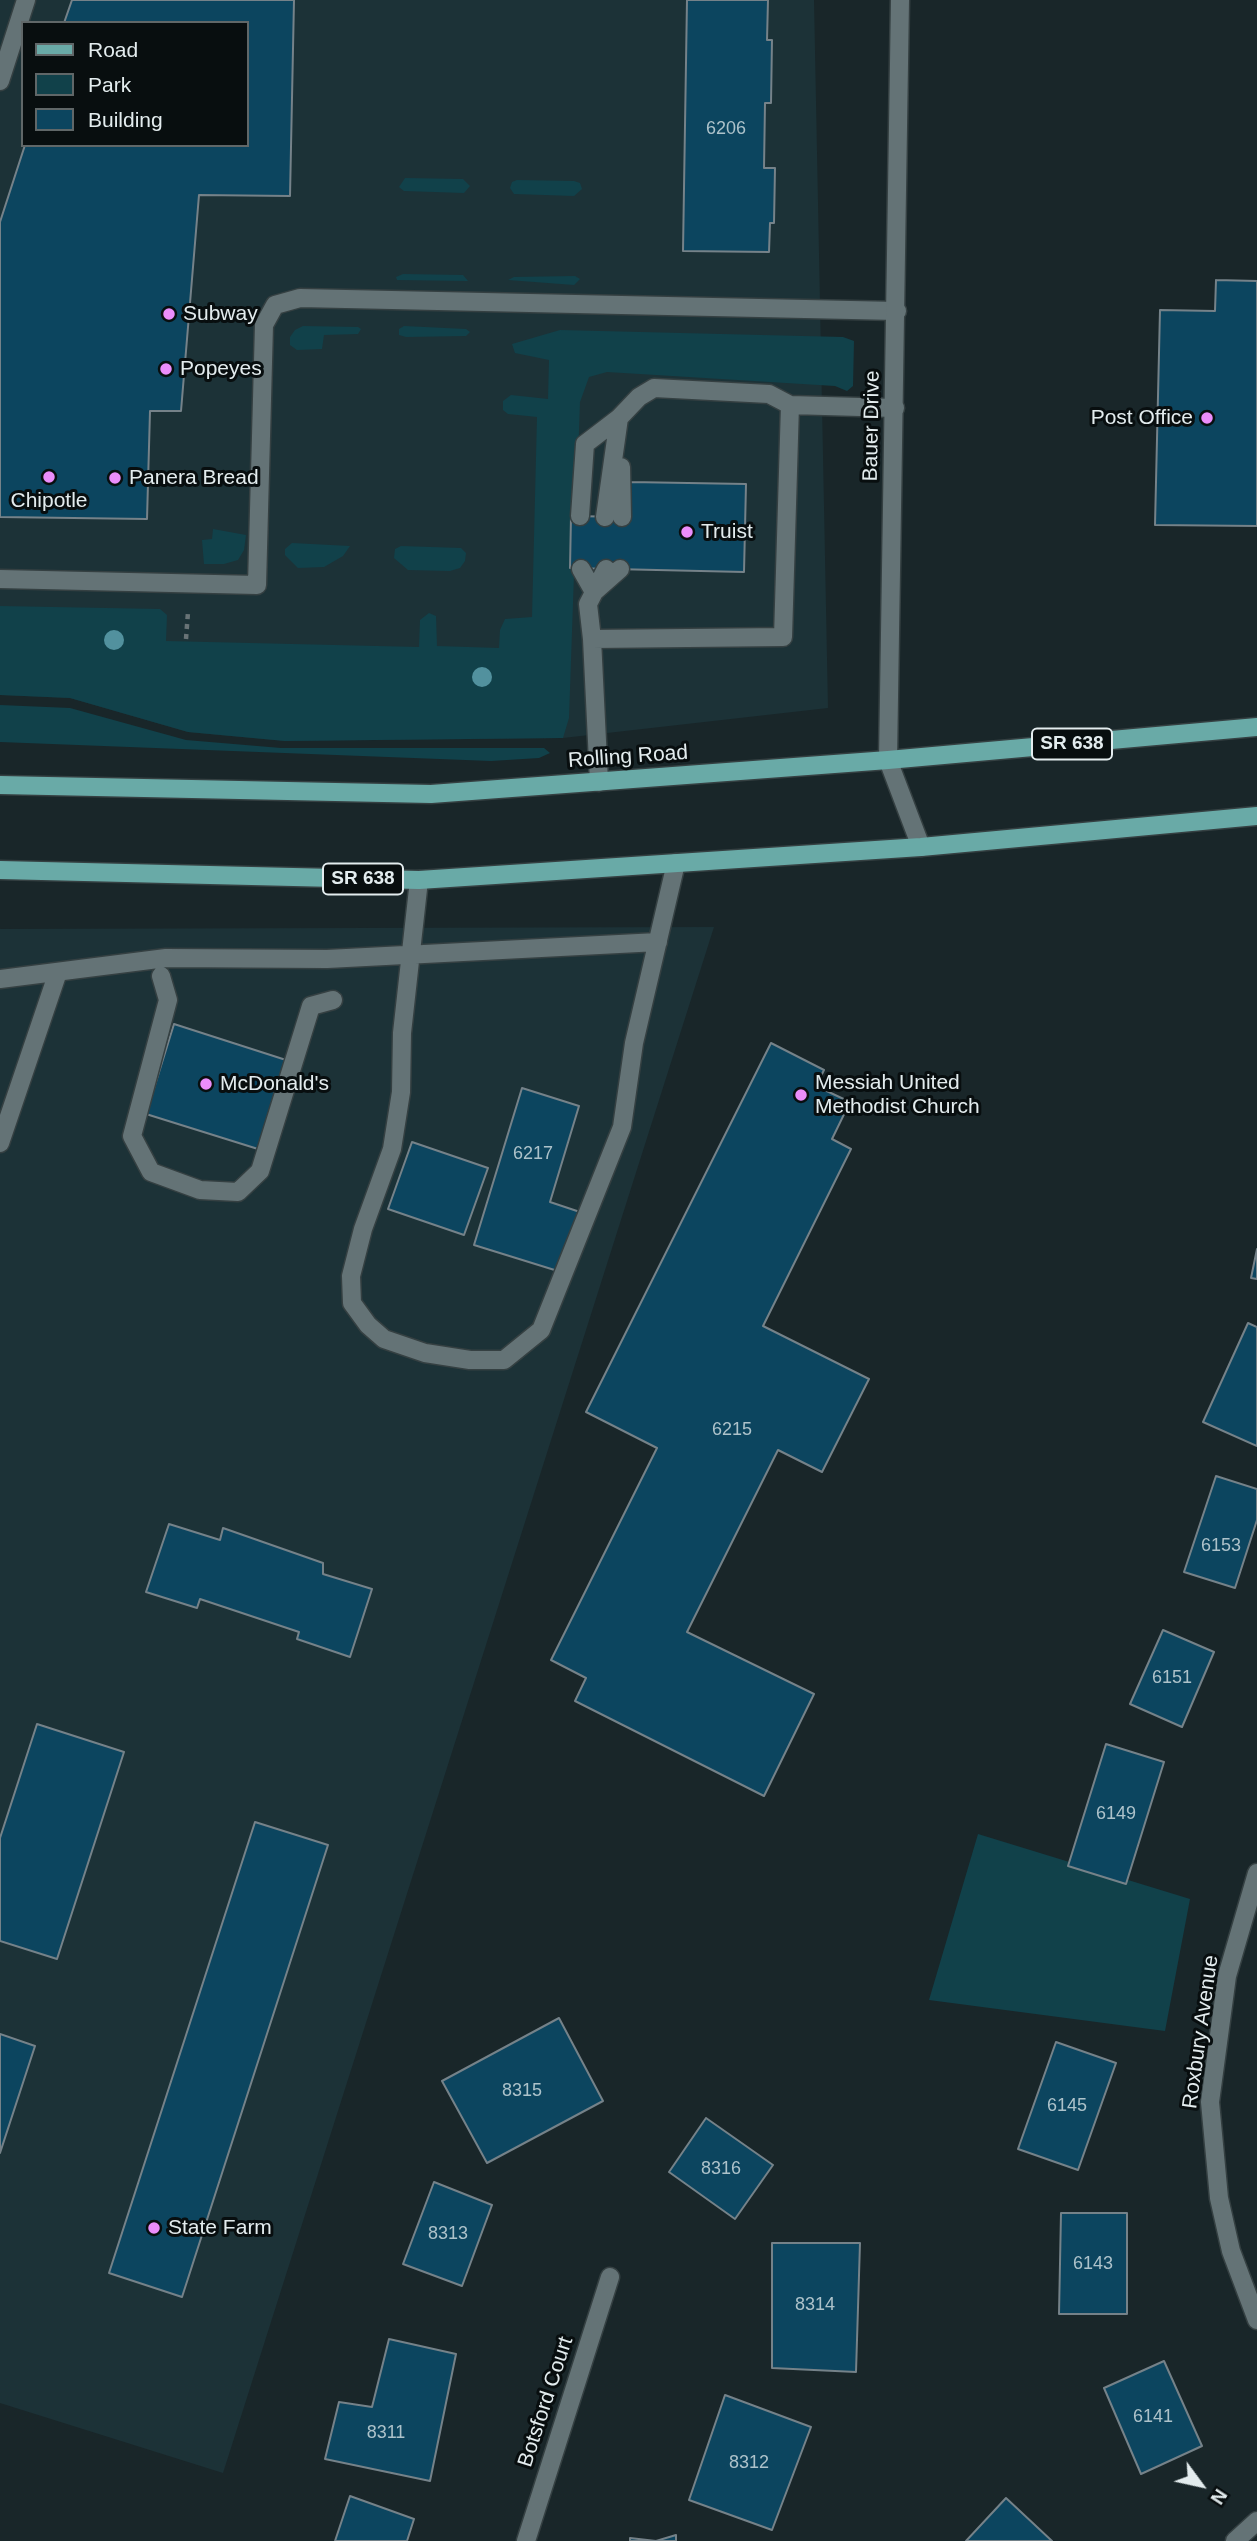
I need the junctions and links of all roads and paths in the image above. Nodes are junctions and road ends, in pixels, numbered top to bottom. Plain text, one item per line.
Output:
1 (26, 0) edge
2 (900, 0) edge
3 (0, 81) edge
4 (897, 311) junction
5 (790, 405) junction
6 (895, 408) junction
7 (619, 418) junction
8 (580, 516) dead end
9 (614, 517) dead end
10 (581, 569) dead end
11 (613, 569) dead end
12 (0, 579) edge
13 (594, 592) junction
14 (592, 639) junction
15 (1257, 727) edge
16 (888, 760) junction
17 (599, 782) junction
18 (0, 785) edge
19 (1257, 816) edge
20 (921, 847) junction
21 (676, 863) junction
22 (0, 870) edge
23 (419, 880) junction
24 (658, 942) junction
25 (411, 956) junction
26 (58, 972) junction
27 (161, 976) dead end
28 (0, 979) edge
29 (333, 1000) dead end
30 (0, 1143) edge
31 (1257, 1873) edge
32 (610, 2277) dead end
33 (1257, 2320) edge
34 (1257, 2521) edge
35 (526, 2541) edge
36 (1236, 2541) edge

1 - 3 street
2 - 4 street, Bauer Drive
4 - 6 street, Bauer Drive
4 - 12 street
5 - 6 street
5 - 7 street
5 - 14 street
6 - 16 street, Bauer Drive
7 - 8 street
7 - 9 street
10 - 13 street
11 - 13 street
13 - 14 street
14 - 17 street
15 - 16 main road, Rolling Road / SR 638
16 - 17 main road, Rolling Road / SR 638
16 - 20 street, Bauer Drive
17 - 18 main road, Rolling Road / SR 638
19 - 20 main road, SR 638
20 - 21 main road, SR 638
21 - 23 main road, SR 638
21 - 24 street
22 - 23 main road, SR 638
23 - 25 street
24 - 25 street
24 - 25 street
25 - 26 street
26 - 28 street
26 - 30 street
27 - 29 street
31 - 33 street, Roxbury Avenue
32 - 35 street, Botsford Court
34 - 36 street

